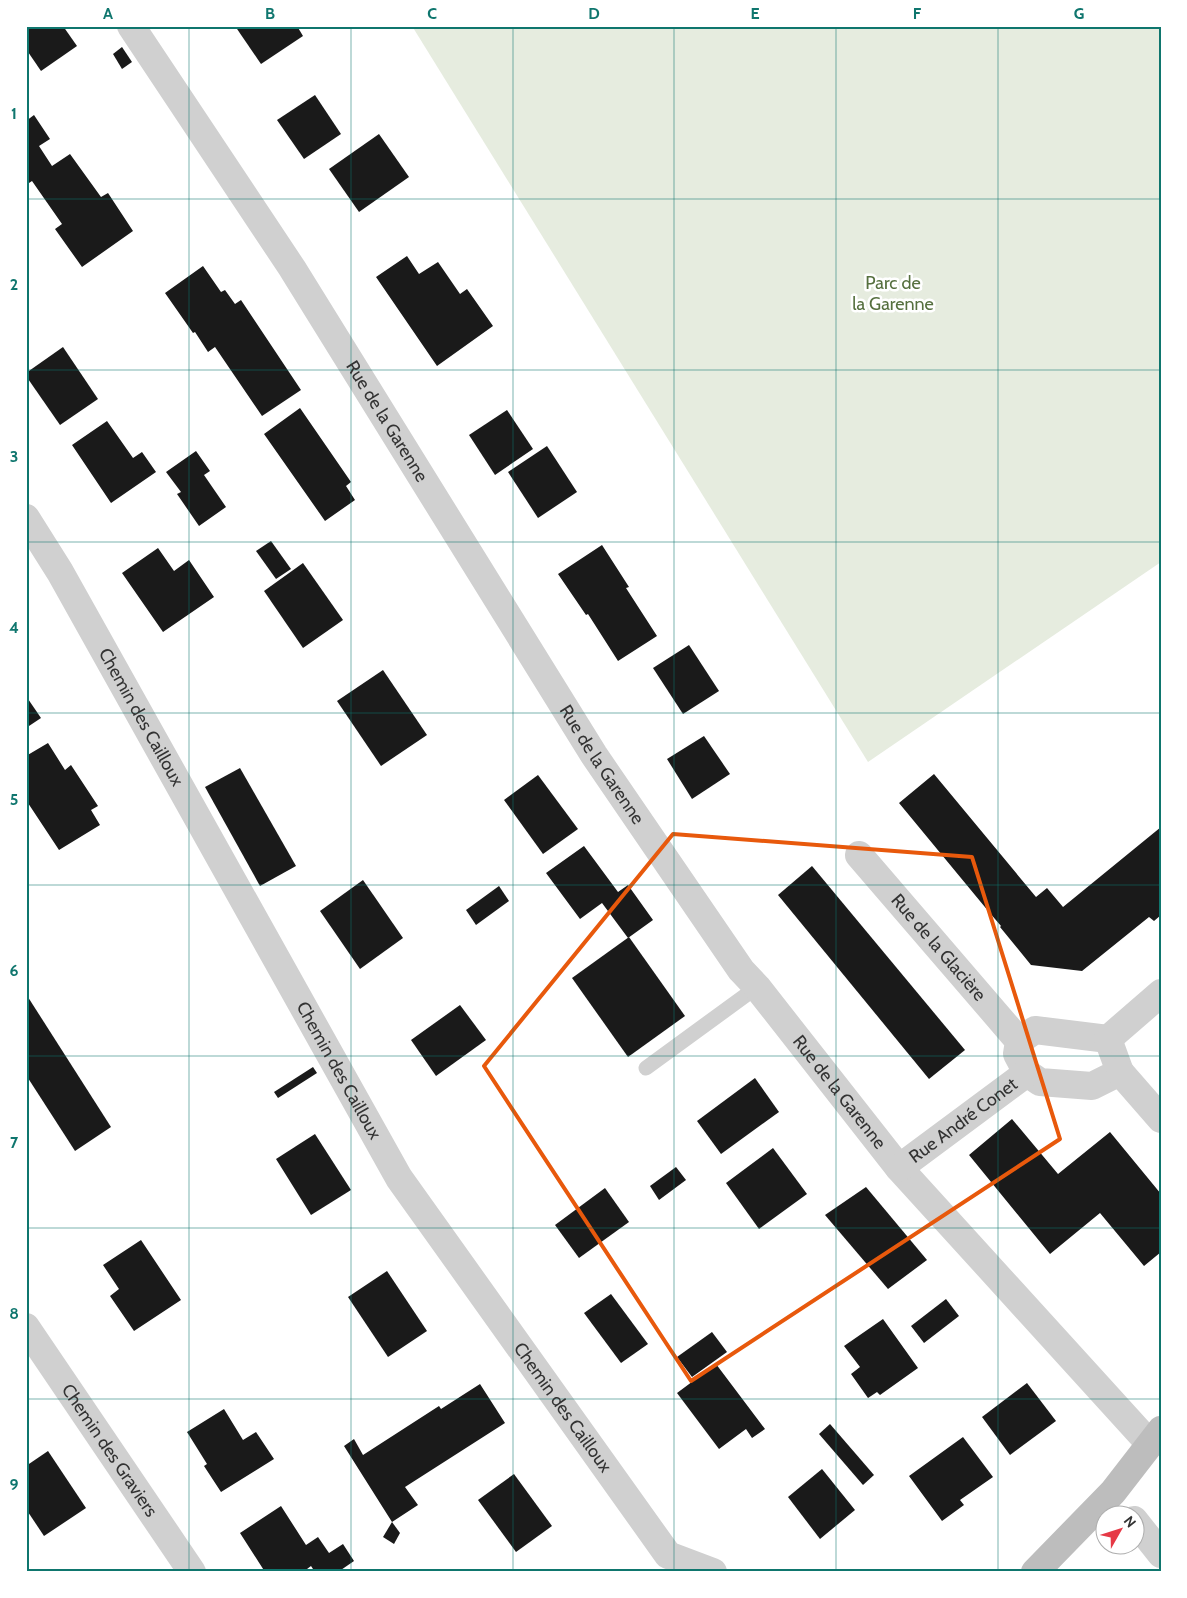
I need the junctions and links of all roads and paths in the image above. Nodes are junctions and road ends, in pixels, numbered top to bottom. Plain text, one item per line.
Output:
1 (131, 26) edge
2 (26, 518) edge
3 (859, 854) dead end
4 (757, 987) junction
5 (1161, 993) edge
6 (1108, 1039) junction
7 (1019, 1041) junction
8 (646, 1068) dead end
9 (1120, 1072) junction
10 (1027, 1073) junction
11 (1161, 1119) edge
12 (899, 1168) junction
13 (26, 1327) edge
14 (1155, 1437) edge
15 (1113, 1492) junction
16 (1124, 1506) edge
17 (1144, 1533) edge
18 (1161, 1554) edge
19 (192, 1572) edge
20 (712, 1572) edge
21 (1035, 1572) edge

1 - 4 street, Rue de la Garenne
2 - 20 street, Chemin des Cailloux
3 - 7 street, Rue de la Glacière
4 - 8 lane
4 - 12 street, Rue de la Garenne
5 - 6 street
6 - 7 street
6 - 9 street
7 - 10 street
9 - 10 street
9 - 11 street
10 - 12 street, Rue André Conet
12 - 14 street, Rue de la Garenne
13 - 19 street, Chemin des Graviers
14 - 15 street
15 - 16 street
15 - 21 street
17 - 18 street

